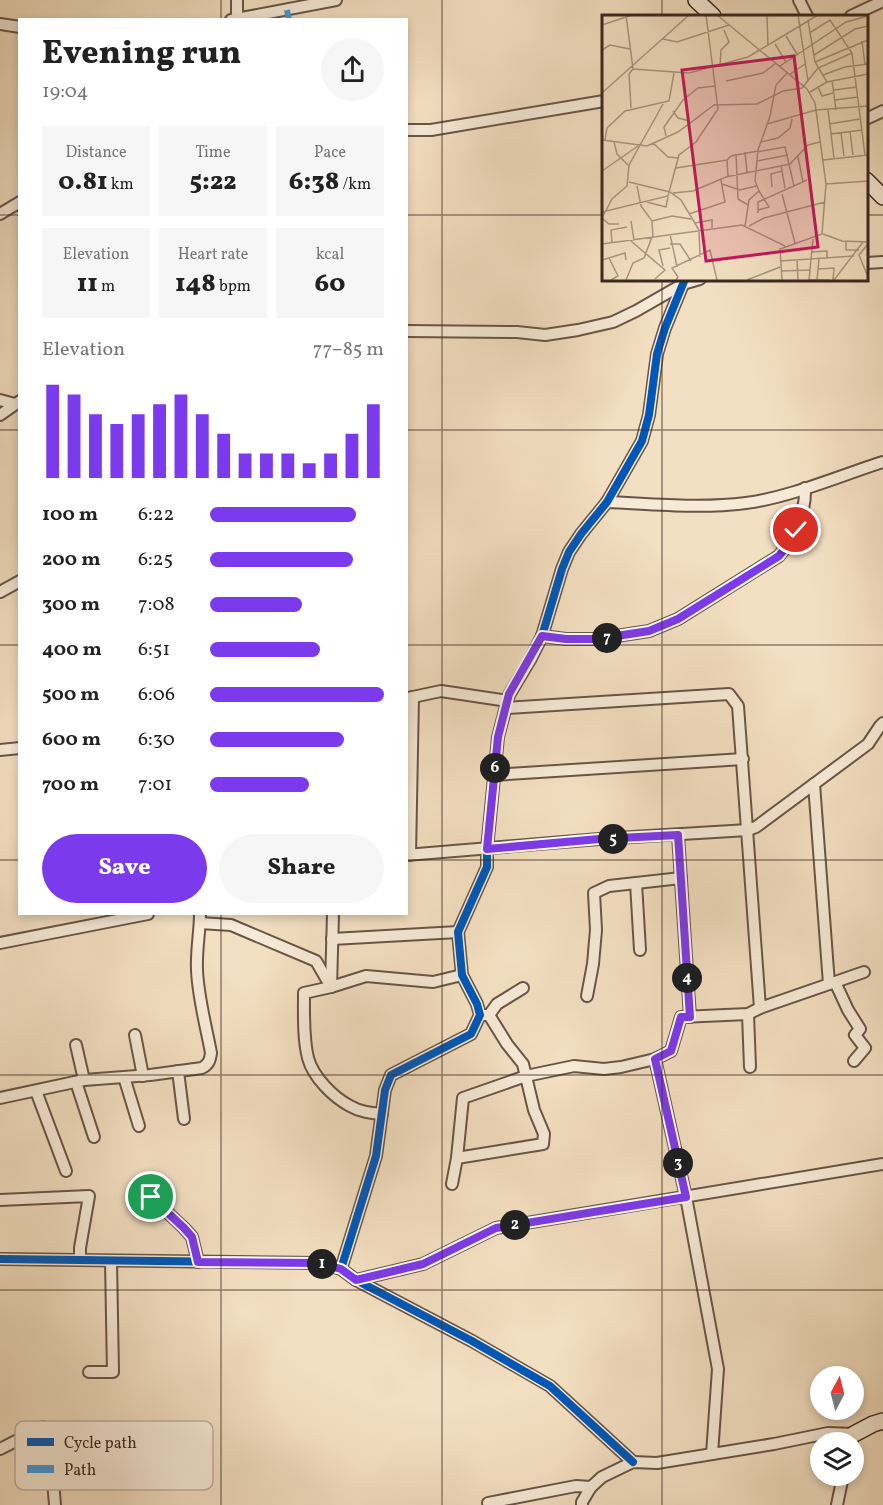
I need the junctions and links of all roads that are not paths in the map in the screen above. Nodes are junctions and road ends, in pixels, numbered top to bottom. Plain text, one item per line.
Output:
1 (237, 0) edge
2 (336, 0) edge
3 (696, 0) edge
4 (800, 0) edge
5 (883, 1) edge
6 (298, 4) edge
7 (712, 15) edge
8 (807, 15) edge
9 (853, 15) edge
10 (235, 18) edge
11 (239, 18) edge
12 (0, 24) edge
13 (18, 27) edge
14 (602, 101) edge
15 (883, 111) edge
16 (868, 118) edge
17 (408, 130) edge
18 (868, 181) edge
19 (883, 197) edge
20 (18, 203) edge
21 (0, 214) edge
22 (883, 261) edge
23 (868, 263) edge
24 (684, 281) edge
25 (408, 331) edge
26 (0, 400) edge
27 (17, 403) edge
28 (0, 415) edge
29 (883, 462) edge
30 (805, 488) junction
31 (607, 502) junction
32 (18, 582) edge
33 (0, 592) edge
34 (542, 636) junction
35 (410, 697) edge
36 (507, 705) junction
37 (883, 723) edge
38 (18, 748) edge
39 (0, 750) edge
40 (743, 759) junction
41 (494, 775) junction
42 (814, 784) junction
43 (748, 831) junction
44 (678, 835) junction
45 (487, 849) junction
46 (408, 855) edge
47 (681, 878) junction
48 (636, 882) junction
49 (143, 915) edge
50 (333, 915) edge
51 (200, 918) edge
52 (458, 932) junction
53 (332, 939) junction
54 (0, 943) edge
55 (640, 950) dead end
56 (864, 972) dead end
57 (462, 975) junction
58 (832, 983) junction
59 (331, 987) junction
60 (523, 988) dead end
61 (587, 996) dead end
62 (760, 1008) junction
63 (748, 1014) junction
64 (484, 1015) junction
65 (690, 1017) junction
66 (135, 1035) dead end
67 (76, 1045) dead end
68 (655, 1059) junction
69 (854, 1061) dead end
70 (750, 1066) dead end
71 (178, 1071) junction
72 (143, 1076) junction
73 (526, 1076) junction
74 (124, 1077) junction
75 (80, 1081) junction
76 (36, 1091) junction
77 (0, 1098) edge
78 (382, 1114) junction
79 (184, 1119) dead end
80 (139, 1126) dead end
81 (94, 1137) dead end
82 (457, 1158) junction
83 (883, 1164) edge
84 (66, 1171) dead end
85 (452, 1184) dead end
86 (151, 1197) dead end
87 (686, 1197) junction
88 (0, 1200) edge
89 (0, 1259) edge
90 (80, 1260) junction
91 (111, 1261) junction
92 (198, 1262) junction
93 (341, 1269) junction
94 (356, 1280) junction
95 (89, 1372) dead end
96 (883, 1421) edge
97 (862, 1432) edge
98 (810, 1436) edge
99 (15, 1441) edge
100 (0, 1449) edge
101 (711, 1454) junction
102 (633, 1462) junction
103 (841, 1486) edge
104 (591, 1487) junction
105 (54, 1490) edge
106 (488, 1503) dead end
107 (55, 1505) edge
108 (582, 1505) edge
109 (837, 1505) edge

1 - 10 street
2 - 6 street
3 - 7 street
4 - 8 street
5 - 9 street
6 - 11 street
12 - 13 street
14 - 17 street
15 - 16 street
18 - 19 street
20 - 21 street
22 - 23 street
24 - 25 street
24 - 31 street
26 - 27 street
27 - 28 street
29 - 30 street
30 - 31 street
30 - 34 street
31 - 34 street
32 - 33 street
34 - 36 street
35 - 36 street
35 - 46 street
36 - 40 street
36 - 41 street
37 - 42 street
38 - 39 street
40 - 41 street
40 - 43 street
41 - 45 street
42 - 43 street
42 - 58 street
43 - 44 street
43 - 62 street
44 - 45 street
44 - 47 street
45 - 46 street
45 - 52 street
47 - 48 street
47 - 65 street
48 - 55 street
48 - 61 street
49 - 54 street
50 - 53 street
51 - 59 street
51 - 71 street
52 - 53 street
52 - 57 street
53 - 59 street
56 - 58 street
57 - 59 street
57 - 64 street
58 - 62 street
58 - 69 street
59 - 78 street
60 - 64 street
62 - 63 street
63 - 65 street
63 - 70 street
64 - 73 street
64 - 78 street
65 - 68 street
66 - 72 street
67 - 75 street
68 - 73 street
68 - 87 street
71 - 72 street
71 - 79 street
72 - 74 street
73 - 82 street
73 - 82 street
74 - 75 street
74 - 80 street
75 - 76 street
75 - 81 street
76 - 77 street
76 - 84 street
78 - 93 street
82 - 85 street
83 - 87 street
86 - 92 street
87 - 94 street
87 - 101 street
88 - 90 street
89 - 90 street
90 - 91 street
91 - 92 street
91 - 95 street
92 - 93 street
93 - 94 street
94 - 102 street
96 - 97 street
98 - 101 street
99 - 100 street
101 - 102 street
102 - 104 street
103 - 109 street
104 - 106 street
104 - 108 street
105 - 107 street

